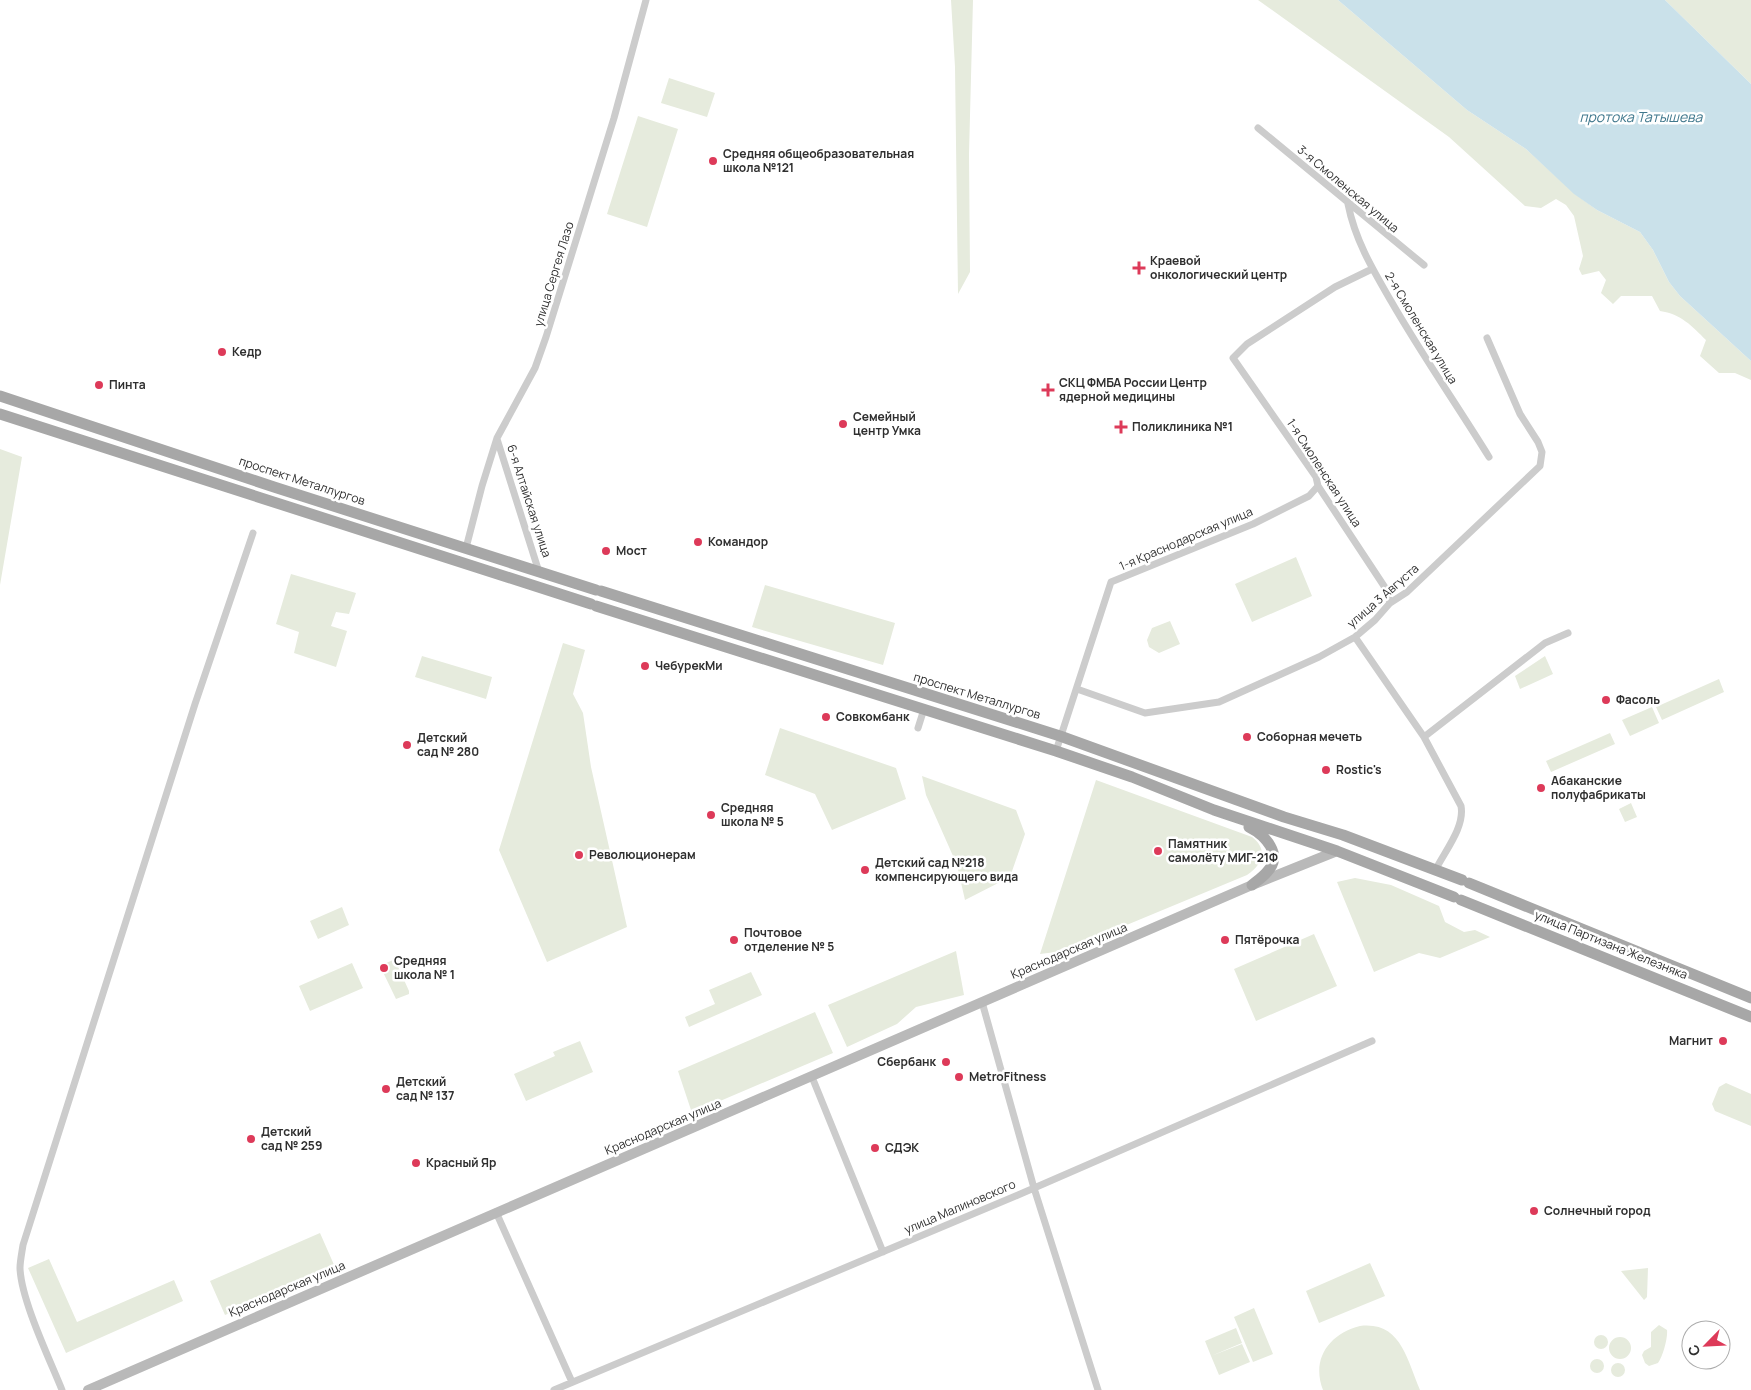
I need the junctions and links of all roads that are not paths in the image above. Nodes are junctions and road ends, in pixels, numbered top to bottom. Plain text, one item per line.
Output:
1 (646, 0) edge
2 (1258, 128) dead end
3 (1348, 204) junction
4 (1424, 265) dead end
5 (1372, 269) junction
6 (1487, 338) dead end
7 (0, 396) edge
8 (0, 414) edge
9 (497, 438) junction
10 (1489, 457) dead end
11 (1318, 486) junction
12 (253, 533) dead end
13 (466, 548) junction
14 (464, 562) junction
15 (539, 572) junction
16 (1390, 603) junction
17 (1568, 633) dead end
18 (1355, 637) junction
19 (1077, 689) junction
20 (924, 709) junction
21 (918, 728) dead end
22 (1060, 736) junction
23 (1424, 737) junction
24 (1056, 751) junction
25 (1214, 810) junction
26 (1343, 835) junction
27 (1337, 851) junction
28 (1436, 869) junction
29 (1252, 885) junction
30 (1751, 998) edge
31 (982, 1002) junction
32 (1751, 1017) edge
33 (1372, 1041) dead end
34 (812, 1077) junction
35 (1034, 1188) junction
36 (496, 1212) junction
37 (883, 1252) junction
38 (572, 1382) junction
39 (62, 1390) edge
40 (88, 1390) edge
41 (554, 1390) edge
42 (1098, 1390) edge

1 - 9 street, улица Сергея Лазо
2 - 3 street, 3-я Смоленская улица
3 - 4 street, 3-я Смоленская улица
3 - 5 street, 2-я Смоленская улица
5 - 10 street, 2-я Смоленская улица
5 - 11 street, 1-я Смоленская улица
6 - 16 street, улица 3 Августа
7 - 13 main road, проспект Металлургов
8 - 14 main road
9 - 13 street, улица Сергея Лазо
9 - 15 street, 6-я Алтайская улица
11 - 16 street, 1-я Смоленская улица
11 - 19 street, 1-я Краснодарская улица
12 - 39 street
13 - 14 main road
13 - 15 main road, проспект Металлургов
14 - 20 main road
15 - 22 main road, проспект Металлургов
16 - 18 street, улица 3 Августа
17 - 23 street
18 - 19 street, улица 3 Августа
18 - 23 street
19 - 22 street, 1-я Краснодарская улица
20 - 21 street
20 - 24 main road
22 - 24 street, 1-я Краснодарская улица
22 - 26 main road, проспект Металлургов
23 - 28 street
24 - 25 main road
25 - 27 main road
25 - 29 main road
26 - 27 main road
26 - 28 main road, улица Партизана Железняка
27 - 29 main road, Краснодарская улица
27 - 32 main road, улица Партизана Железняка
28 - 30 main road, улица Партизана Железняка
29 - 31 main road, Краснодарская улица
31 - 34 main road, Краснодарская улица
31 - 35 street
33 - 35 street, улица Малиновского
34 - 36 main road, Краснодарская улица
34 - 37 street
35 - 37 street, улица Малиновского
35 - 42 street
36 - 38 street
36 - 40 main road, Краснодарская улица
37 - 38 street, улица Малиновского
38 - 41 street, улица Малиновского

